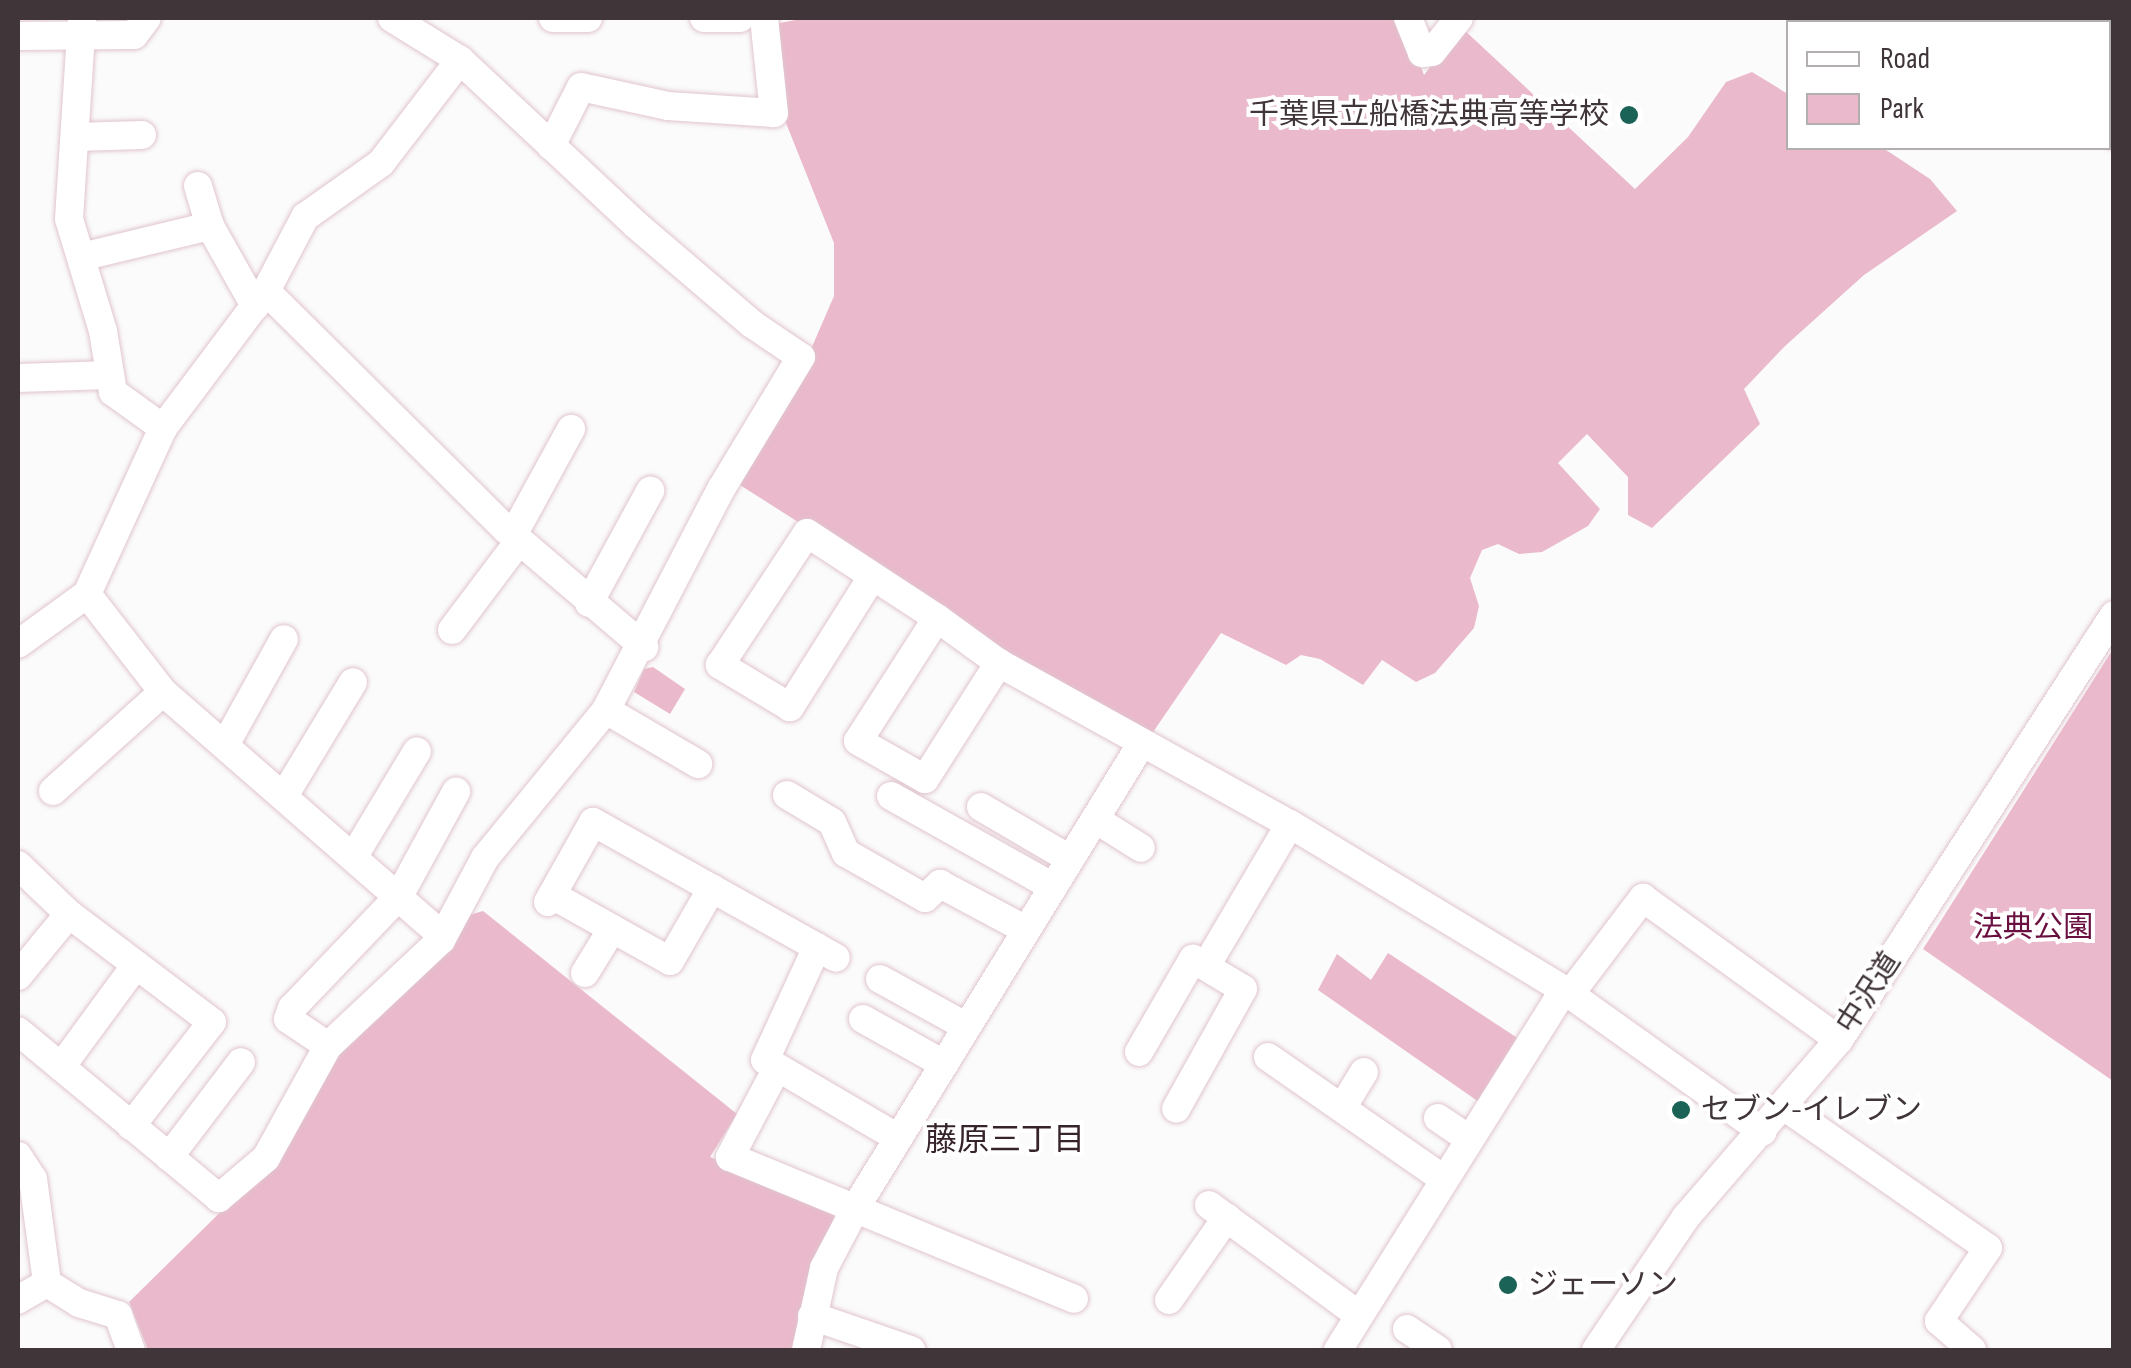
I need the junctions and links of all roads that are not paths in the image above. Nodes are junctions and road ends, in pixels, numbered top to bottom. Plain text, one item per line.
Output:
1 (147, 18) edge
2 (392, 18) edge
3 (552, 18) edge
4 (588, 18) edge
5 (705, 18) edge
6 (740, 18) edge
7 (764, 18) edge
8 (1408, 18) edge
9 (1459, 18) edge
10 (82, 27) edge
11 (18, 36) edge
12 (460, 60) junction
13 (142, 134) dead end
14 (75, 136) junction
15 (551, 146) junction
16 (198, 186) dead end
17 (210, 226) junction
18 (81, 257) junction
19 (261, 298) junction
20 (110, 375) junction
21 (18, 378) edge
22 (164, 428) junction
23 (571, 429) dead end
24 (650, 490) dead end
25 (516, 538) junction
26 (872, 576) junction
27 (87, 594) junction
28 (589, 603) junction
29 (2114, 615) edge
30 (936, 618) junction
31 (452, 630) dead end
32 (284, 639) dead end
33 (18, 644) edge
34 (644, 647) junction
35 (1000, 664) junction
36 (352, 682) dead end
37 (163, 692) junction
38 (606, 710) junction
39 (224, 745) junction
40 (1140, 746) junction
41 (417, 751) dead end
42 (698, 764) dead end
43 (53, 791) dead end
44 (456, 792) dead end
45 (786, 794) dead end
46 (284, 796) junction
47 (891, 796) dead end
48 (981, 807) dead end
49 (1095, 819) junction
50 (1290, 824) junction
51 (1141, 848) dead end
52 (354, 856) junction
53 (1070, 859) junction
54 (18, 865) edge
55 (1053, 887) junction
56 (712, 888) junction
57 (399, 896) junction
58 (69, 914) junction
59 (612, 929) junction
60 (1026, 930) junction
61 (444, 936) junction
62 (136, 965) junction
63 (1206, 966) junction
64 (585, 974) dead end
65 (18, 976) edge
66 (880, 978) dead end
67 (1567, 992) junction
68 (863, 1019) dead end
69 (967, 1027) junction
70 (18, 1030) edge
71 (1839, 1040) junction
72 (328, 1046) junction
73 (1139, 1052) dead end
74 (1268, 1057) dead end
75 (240, 1062) dead end
76 (944, 1064) junction
77 (61, 1067) junction
78 (777, 1068) junction
79 (1364, 1072) dead end
80 (1785, 1107) junction
81 (1342, 1108) junction
82 (1176, 1109) dead end
83 (1438, 1118) dead end
84 (131, 1126) junction
85 (1763, 1132) junction
86 (898, 1138) junction
87 (1468, 1138) junction
88 (18, 1156) edge
89 (169, 1157) junction
90 (1442, 1178) junction
91 (856, 1208) junction
92 (48, 1284) junction
93 (1074, 1299) dead end
94 (18, 1300) edge
95 (1169, 1300) dead end
96 (812, 1316) junction
97 (1407, 1329) dead end
98 (1352, 1339) edge
99 (131, 1350) edge
100 (806, 1350) edge
101 (911, 1350) edge
102 (1438, 1350) edge
103 (1596, 1350) edge
104 (1972, 1350) edge

1 - 10 street
2 - 12 street
3 - 4 street
5 - 6 street
7 - 15 street
8 - 9 street
10 - 11 street
10 - 14 street
12 - 15 street
12 - 19 street
13 - 14 street
14 - 18 street
15 - 34 street
16 - 17 street
17 - 18 street
17 - 19 street
18 - 20 street
19 - 22 street
19 - 25 street
20 - 21 street
20 - 22 street
22 - 27 street
23 - 25 street
24 - 28 street
25 - 28 street
25 - 31 street
26 - 26 street
26 - 30 street
27 - 33 street
27 - 37 street
28 - 34 street
29 - 71 street, 中沢道
30 - 35 street
30 - 35 street
32 - 39 street
34 - 38 street
35 - 40 street
36 - 46 street
37 - 39 street
37 - 43 street
38 - 42 street
38 - 61 street
39 - 46 street
40 - 49 street
40 - 50 street
41 - 52 street
44 - 57 street
45 - 60 street
46 - 52 street
47 - 55 street
48 - 53 street
49 - 51 street
49 - 53 street
50 - 63 street
50 - 67 street
52 - 57 street
53 - 55 street
54 - 58 street
55 - 60 street
56 - 59 street
56 - 59 street
56 - 78 street
57 - 61 street
57 - 72 street
58 - 62 street
58 - 65 street
59 - 64 street
60 - 69 street
61 - 72 street
62 - 77 street
62 - 84 street
63 - 73 street
63 - 82 street
66 - 69 street
67 - 71 street
67 - 85 street
67 - 87 street
68 - 76 street
69 - 76 street
70 - 77 street
71 - 80 street, 中沢道
72 - 89 street
74 - 81 street
75 - 89 street
76 - 86 street
77 - 84 street
78 - 86 street
78 - 91 street
79 - 81 street
80 - 85 street, 中沢道
80 - 104 street
81 - 90 street
83 - 87 street
84 - 89 street
85 - 103 street, 中沢道
86 - 91 street
87 - 90 street
88 - 92 street
90 - 98 street
91 - 93 street
91 - 96 street
92 - 94 street
92 - 99 street
95 - 98 street
96 - 100 street
96 - 101 street
97 - 102 street

